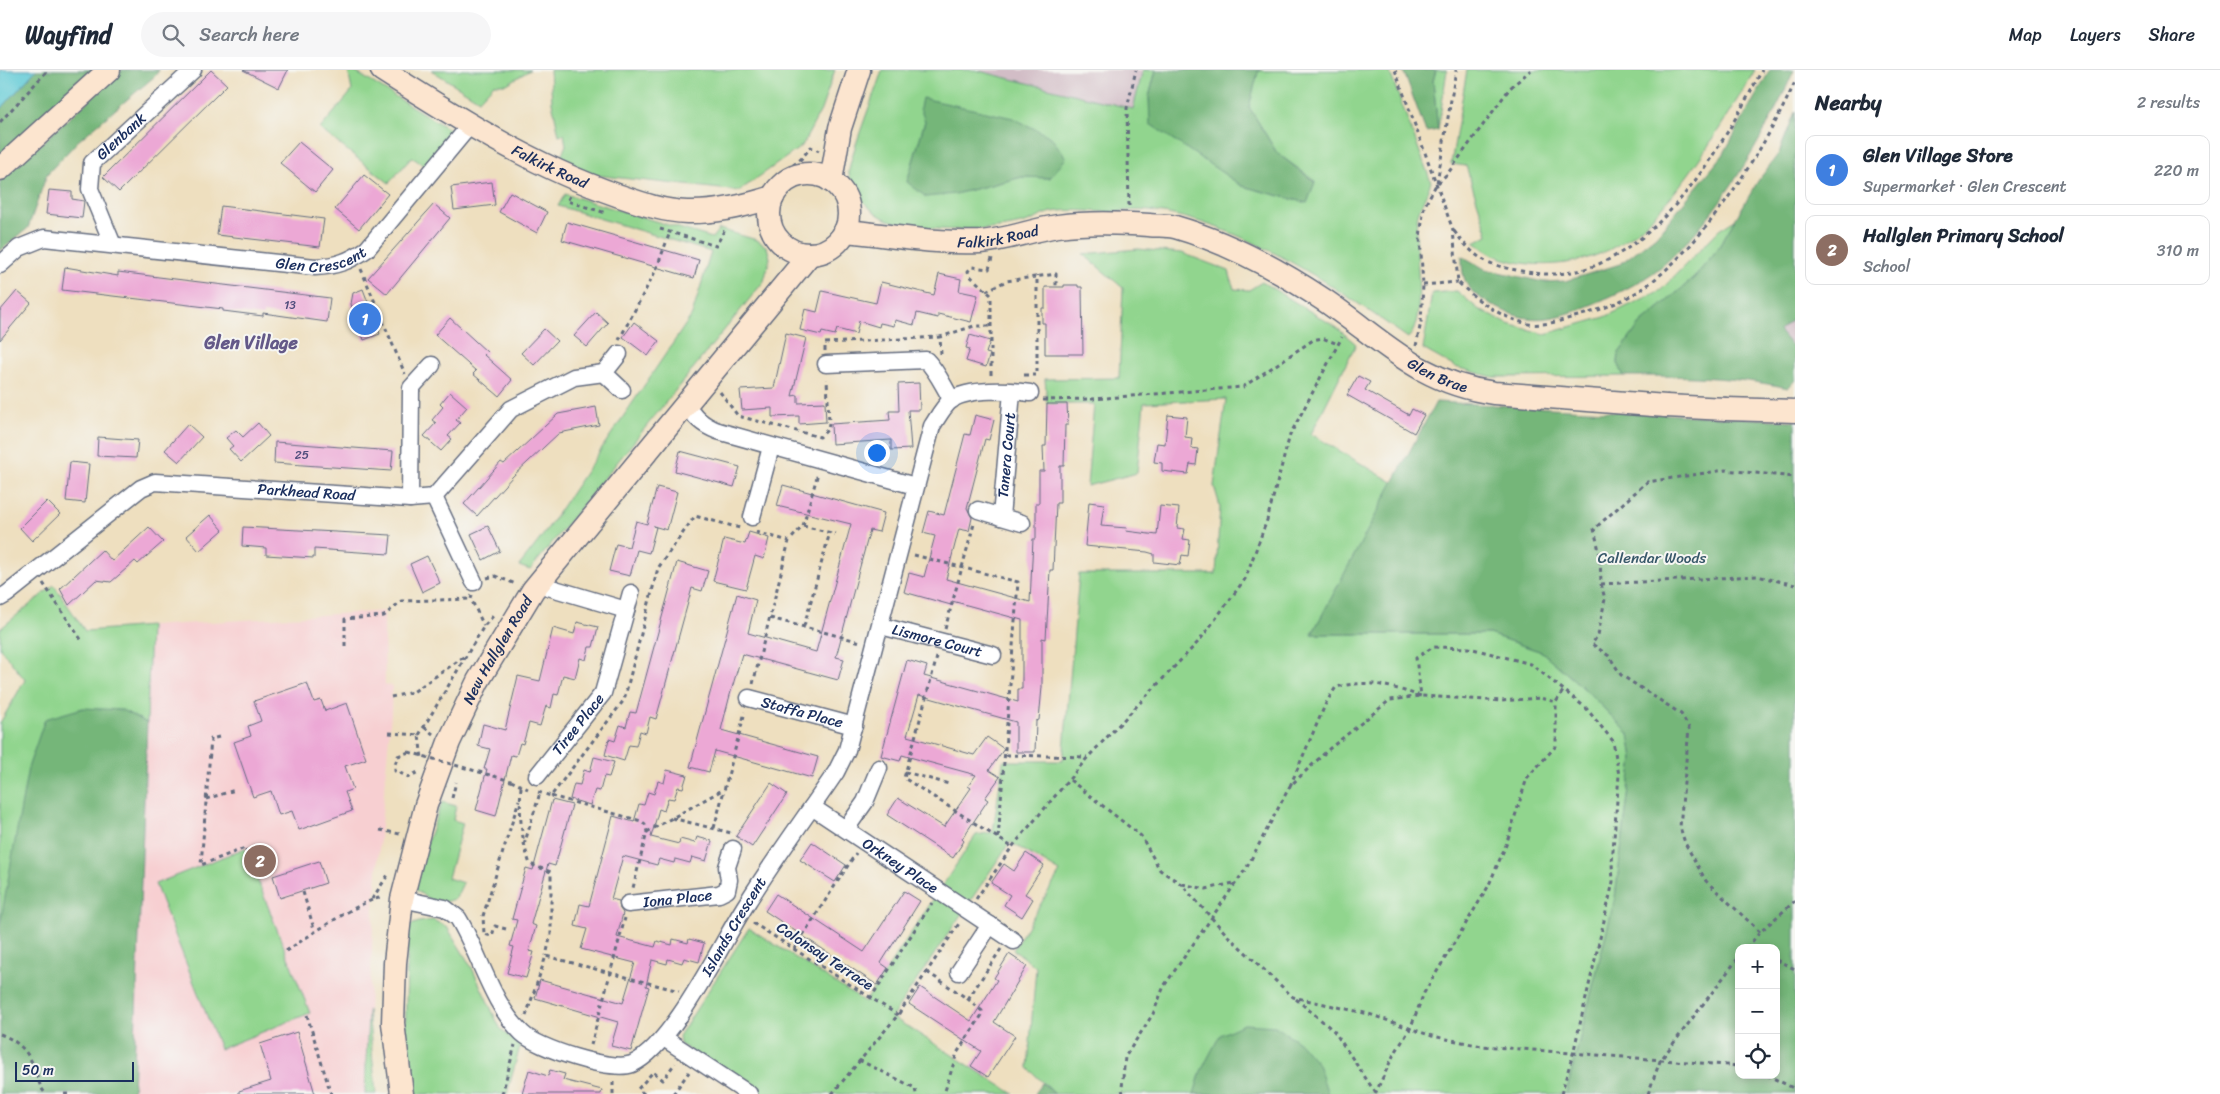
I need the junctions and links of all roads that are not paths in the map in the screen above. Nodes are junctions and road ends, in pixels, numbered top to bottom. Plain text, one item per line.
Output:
1 (109, 70) edge
2 (192, 70) edge
3 (382, 70) edge
4 (859, 70) edge
5 (471, 124) junction
6 (840, 128) junction
7 (0, 169) edge
8 (805, 174) junction
9 (830, 181) junction
10 (773, 197) junction
11 (736, 209) junction
12 (769, 219) junction
13 (846, 223) junction
14 (1124, 223) joint
15 (112, 246) junction
16 (786, 247) junction
17 (810, 254) junction
18 (0, 265) edge
19 (783, 285) junction
20 (618, 348) road end
21 (826, 364) road end
22 (432, 365) dead end
23 (604, 373) junction
24 (622, 390) dead end
25 (1012, 392) junction
26 (1030, 393) road end
27 (952, 400) junction
28 (686, 402) junction
29 (1795, 411) edge
30 (771, 447) junction
31 (915, 486) junction
32 (434, 497) junction
33 (410, 499) junction
34 (978, 510) road end
35 (1002, 517) junction
36 (1022, 523) dead end
37 (748, 525) road end
38 (474, 582) dead end
39 (538, 584) junction
40 (631, 593) dead end
41 (0, 598) edge
42 (626, 610) junction
43 (881, 626) junction
44 (993, 655) dead end
45 (749, 698) road end
46 (854, 726) junction
47 (879, 768) dead end
48 (537, 776) dead end
49 (812, 807) junction
50 (846, 830) junction
51 (733, 841) road end
52 (727, 890) junction
53 (396, 899) junction
54 (628, 904) dead end
55 (743, 909) junction
56 (990, 925) junction
57 (1012, 939) road end
58 (959, 972) dead end
59 (664, 1038) junction
60 (402, 1094) edge
61 (750, 1094) edge

1 - 7 main road
2 - 15 street, Glenbank
3 - 5 main road, Falkirk Road
4 - 6 main road
5 - 11 main road, Falkirk Road
5 - 15 street, Glen Crescent
6 - 8 main road
6 - 9 main road
8 - 9 main road
8 - 10 main road
9 - 13 main road
10 - 11 main road, Falkirk Road
10 - 12 main road
11 - 12 main road, Falkirk Road
12 - 16 main road
13 - 14 main road, Falkirk Road
13 - 17 main road
14 - 29 main road, Glen Brae, bridge
15 - 18 street, Glen Crescent
16 - 17 main road
16 - 19 main road
17 - 19 main road, New Hallglen Road
19 - 28 main road, New Hallglen Road
20 - 23 street
21 - 27 street
22 - 33 street
23 - 24 street
23 - 32 street
25 - 26 street
25 - 27 street
25 - 35 street, Tanera Court
27 - 31 street, Islands Crescent
28 - 30 street
28 - 39 main road, New Hallglen Road
30 - 31 street
30 - 37 street
31 - 43 street, Islands Crescent
32 - 33 street, Parkhead Road
32 - 38 street
33 - 41 street, Parkhead Road
34 - 35 street, Tanera Court
35 - 36 street, Tanera Court
39 - 42 street
39 - 53 main road, New Hallglen Road
40 - 42 street, Tiree Place
42 - 48 street, Tiree Place
43 - 44 street, Lismore Court
43 - 46 street, Islands Crescent
45 - 46 street, Staffa Place
46 - 49 street, Islands Crescent
47 - 50 street
49 - 50 street, Orkney Place
49 - 55 street, Islands Crescent
50 - 56 street, Orkney Place
51 - 52 street, Iona Place
52 - 54 street, Iona Place
52 - 55 street, Iona Place
53 - 59 street, Islands Crescent
53 - 60 main road, New Hallglen Road
55 - 59 street, Islands Crescent
56 - 57 street, Orkney Place
56 - 58 street
59 - 61 street

